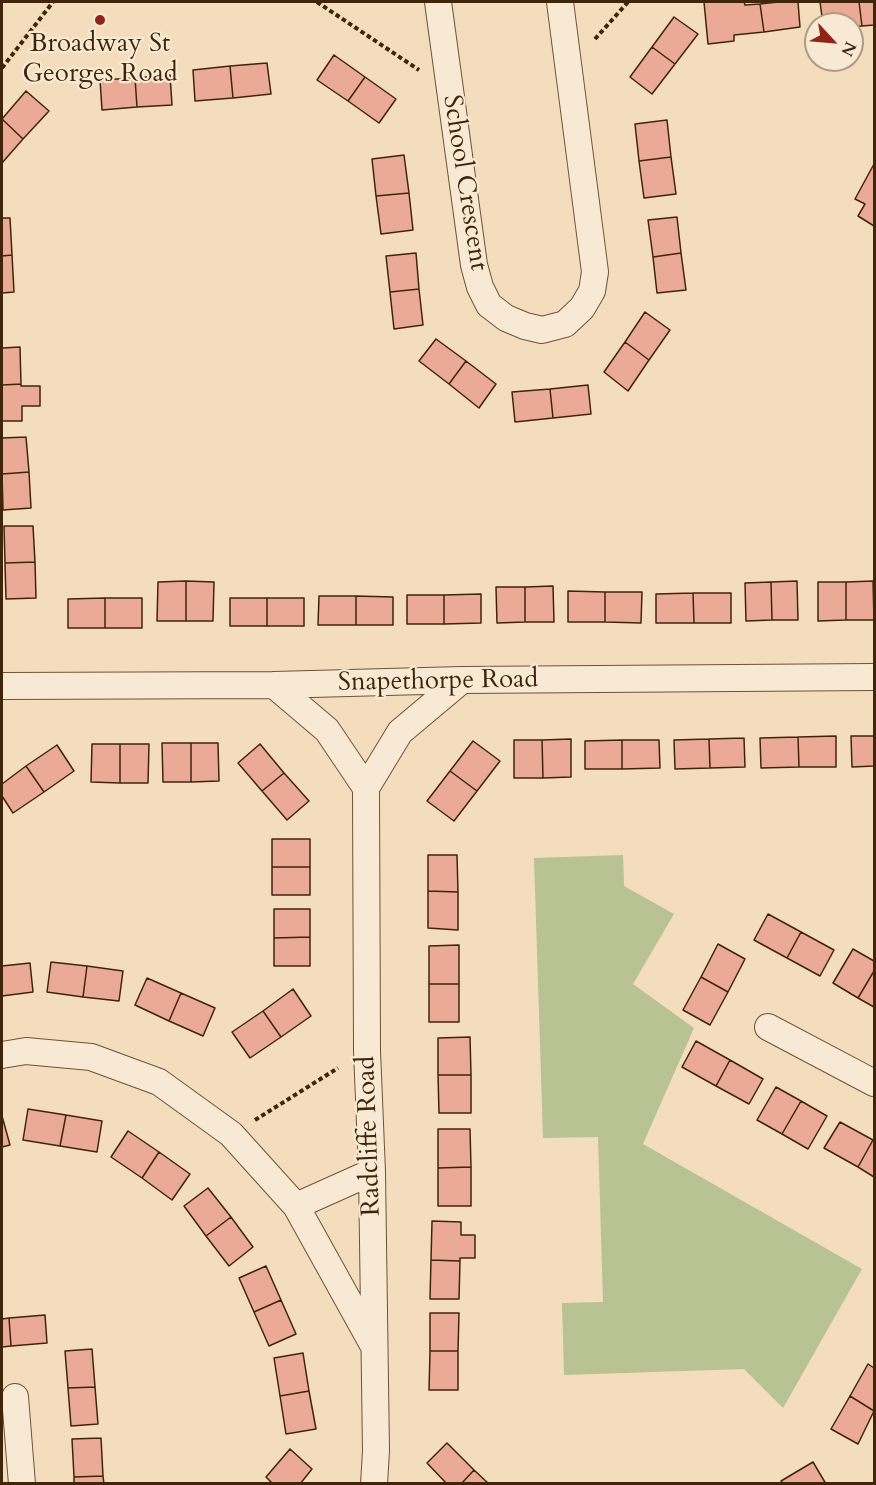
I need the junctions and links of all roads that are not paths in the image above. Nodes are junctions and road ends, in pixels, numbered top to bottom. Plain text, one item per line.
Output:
1 (438, 2) edge
2 (560, 2) edge
3 (874, 677) edge
4 (462, 680) junction
5 (274, 685) junction
6 (2, 686) edge
7 (366, 788) junction
8 (768, 1027) dead end
9 (2, 1055) edge
10 (874, 1083) edge
11 (372, 1172) junction
12 (296, 1206) junction
13 (373, 1346) junction
14 (15, 1397) dead end
15 (22, 1484) edge
16 (374, 1484) edge

1 - 2 street, School Crescent
3 - 4 street, Snapethorpe Road
4 - 5 street, Snapethorpe Road
4 - 7 street
5 - 6 street, Snapethorpe Road
5 - 7 street
7 - 11 street, Radcliffe Road
8 - 10 street
9 - 12 street
11 - 12 street
11 - 13 street, Radcliffe Road
12 - 13 street
13 - 16 street, Radcliffe Road
14 - 15 street

